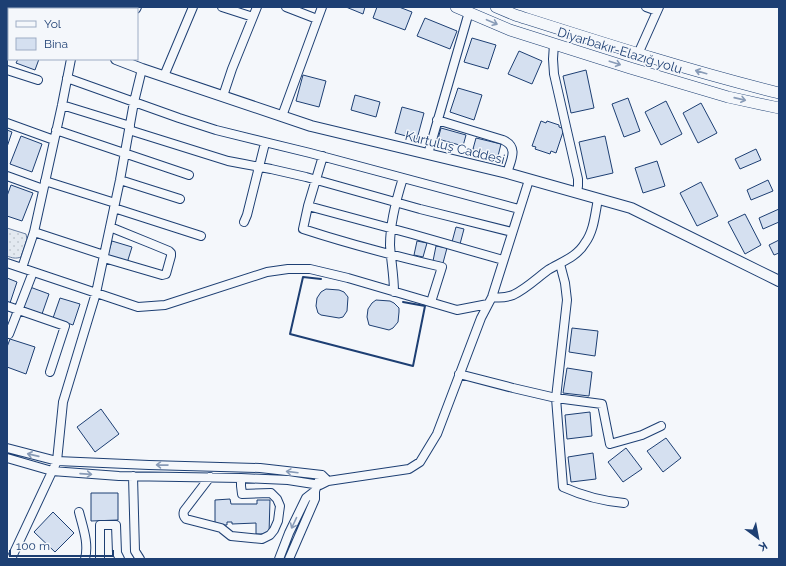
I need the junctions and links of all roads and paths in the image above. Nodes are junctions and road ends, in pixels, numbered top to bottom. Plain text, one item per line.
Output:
1 (193, 7) edge
2 (222, 7) edge
3 (257, 7) edge
4 (286, 7) edge
5 (322, 7) edge
6 (456, 7) edge
7 (496, 7) edge
8 (646, 7) edge
9 (658, 9) edge
10 (469, 12) junction
11 (253, 17) junction
12 (317, 19) junction
13 (554, 44) junction
14 (638, 54) junction
15 (70, 60) edge
16 (119, 60) edge
17 (142, 69) junction
18 (7, 70) edge
19 (164, 76) junction
20 (67, 78) junction
21 (38, 80) dead end
22 (779, 93) edge
23 (223, 96) junction
24 (134, 102) junction
25 (62, 105) junction
26 (779, 108) edge
27 (282, 116) junction
28 (437, 120) junction
29 (7, 123) edge
30 (130, 128) junction
31 (56, 130) junction
32 (54, 140) junction
33 (265, 143) junction
34 (125, 153) junction
35 (428, 154) junction
36 (323, 156) junction
37 (260, 167) junction
38 (507, 173) junction
39 (189, 175) dead end
40 (7, 176) edge
41 (403, 178) junction
42 (120, 180) junction
43 (316, 180) junction
44 (529, 180) junction
45 (44, 185) junction
46 (577, 194) junction
47 (180, 199) dead end
48 (598, 199) junction
49 (396, 202) junction
50 (115, 205) junction
51 (308, 206) junction
52 (519, 209) junction
53 (244, 222) dead end
54 (110, 227) junction
55 (391, 229) junction
56 (34, 232) junction
57 (512, 232) junction
58 (201, 236) dead end
59 (391, 255) junction
60 (104, 257) junction
61 (503, 260) junction
62 (7, 263) edge
63 (560, 264) junction
64 (22, 268) junction
65 (33, 272) junction
66 (779, 281) edge
67 (394, 292) junction
68 (96, 293) junction
69 (490, 300) junction
70 (431, 302) junction
71 (7, 306) edge
72 (18, 310) junction
73 (8, 334) dead end
74 (50, 372) dead end
75 (459, 374) junction
76 (556, 398) junction
77 (661, 426) dead end
78 (7, 448) edge
79 (7, 458) edge
80 (57, 461) junction
81 (52, 471) junction
82 (322, 475) junction
83 (133, 476) junction
84 (210, 477) junction
85 (241, 478) junction
86 (328, 482) junction
87 (316, 488) junction
88 (624, 503) dead end
89 (79, 512) dead end
90 (12, 557) dead end
91 (85, 559) edge
92 (100, 559) edge
93 (120, 559) edge
94 (140, 559) edge
95 (279, 559) edge
96 (290, 559) edge

1 - 19 street
2 - 11 street
3 - 11 street
4 - 12 street
5 - 12 street
6 - 10 highway, Diyarbakır-Elazığ yolu
7 - 14 highway, Diyarbakır-Elazığ yolu
8 - 9 street
9 - 14 street
10 -> 13 highway, Diyarbakır-Elazığ yolu
10 - 28 street
11 - 23 street
12 - 27 street
13 -> 26 highway, Diyarbakır-Elazığ yolu
13 - 46 street
22 -> 14 highway, Diyarbakır-Elazığ yolu
15 - 20 street
16 - 17 main road, Kurtuluş Caddesi
17 - 19 main road, Kurtuluş Caddesi
17 - 24 street
18 - 21 street
19 - 23 main road, Kurtuluş Caddesi
20 - 24 street
20 - 25 street
23 - 27 main road, Kurtuluş Caddesi
24 - 30 street
24 - 33 street
25 - 30 street
25 - 31 street
27 - 35 main road, Kurtuluş Caddesi
28 - 35 street
28 - 38 street
29 - 32 street
30 - 34 street
30 - 37 street
31 - 32 street
31 - 34 street
32 - 45 street
33 - 36 street
33 - 37 street
34 - 39 street
34 - 42 street
35 - 38 main road, Kurtuluş Caddesi
36 - 41 street
36 - 43 street
37 - 43 street
37 - 53 street
38 - 44 main road, Kurtuluş Caddesi
40 - 45 street
41 - 49 street
41 - 52 street
42 - 47 street
42 - 50 street
43 - 49 street
43 - 51 street
44 - 46 main road, Kurtuluş Caddesi
44 - 52 street
45 - 50 street
45 - 56 street
46 - 48 main road, Kurtuluş Caddesi
48 - 63 street
48 - 66 main road, Kurtuluş Caddesi
49 - 55 street
49 - 57 street
50 - 54 street
50 - 58 street
51 - 55 street
51 - 59 street
52 - 57 street
54 - 60 street
54 - 60 street
55 - 59 street
55 - 61 street
56 - 60 street
56 - 64 street
57 - 61 street
59 - 67 street
59 - 70 street
60 - 68 street
61 - 69 street
62 - 64 street
63 - 69 street
63 - 76 street
64 - 65 street
65 - 68 street
65 - 72 street
67 - 68 street
67 - 70 street
68 - 80 street
69 - 70 street
69 - 75 street
71 - 72 street
72 - 73 street
72 - 74 street
75 - 76 street
75 - 86 street
76 - 77 street
76 - 88 street
80 -> 78 street
79 - 81 street
80 - 81 street
82 -> 80 street
81 -> 83 street
81 - 90 street
82 - 86 street
82 - 87 street
83 - 84 street
83 - 94 street
84 - 85 street
84 - 85 street
85 - 87 street
86 - 87 street
87 -> 95 street
87 - 96 street
89 - 91 street
92 - 93 street

